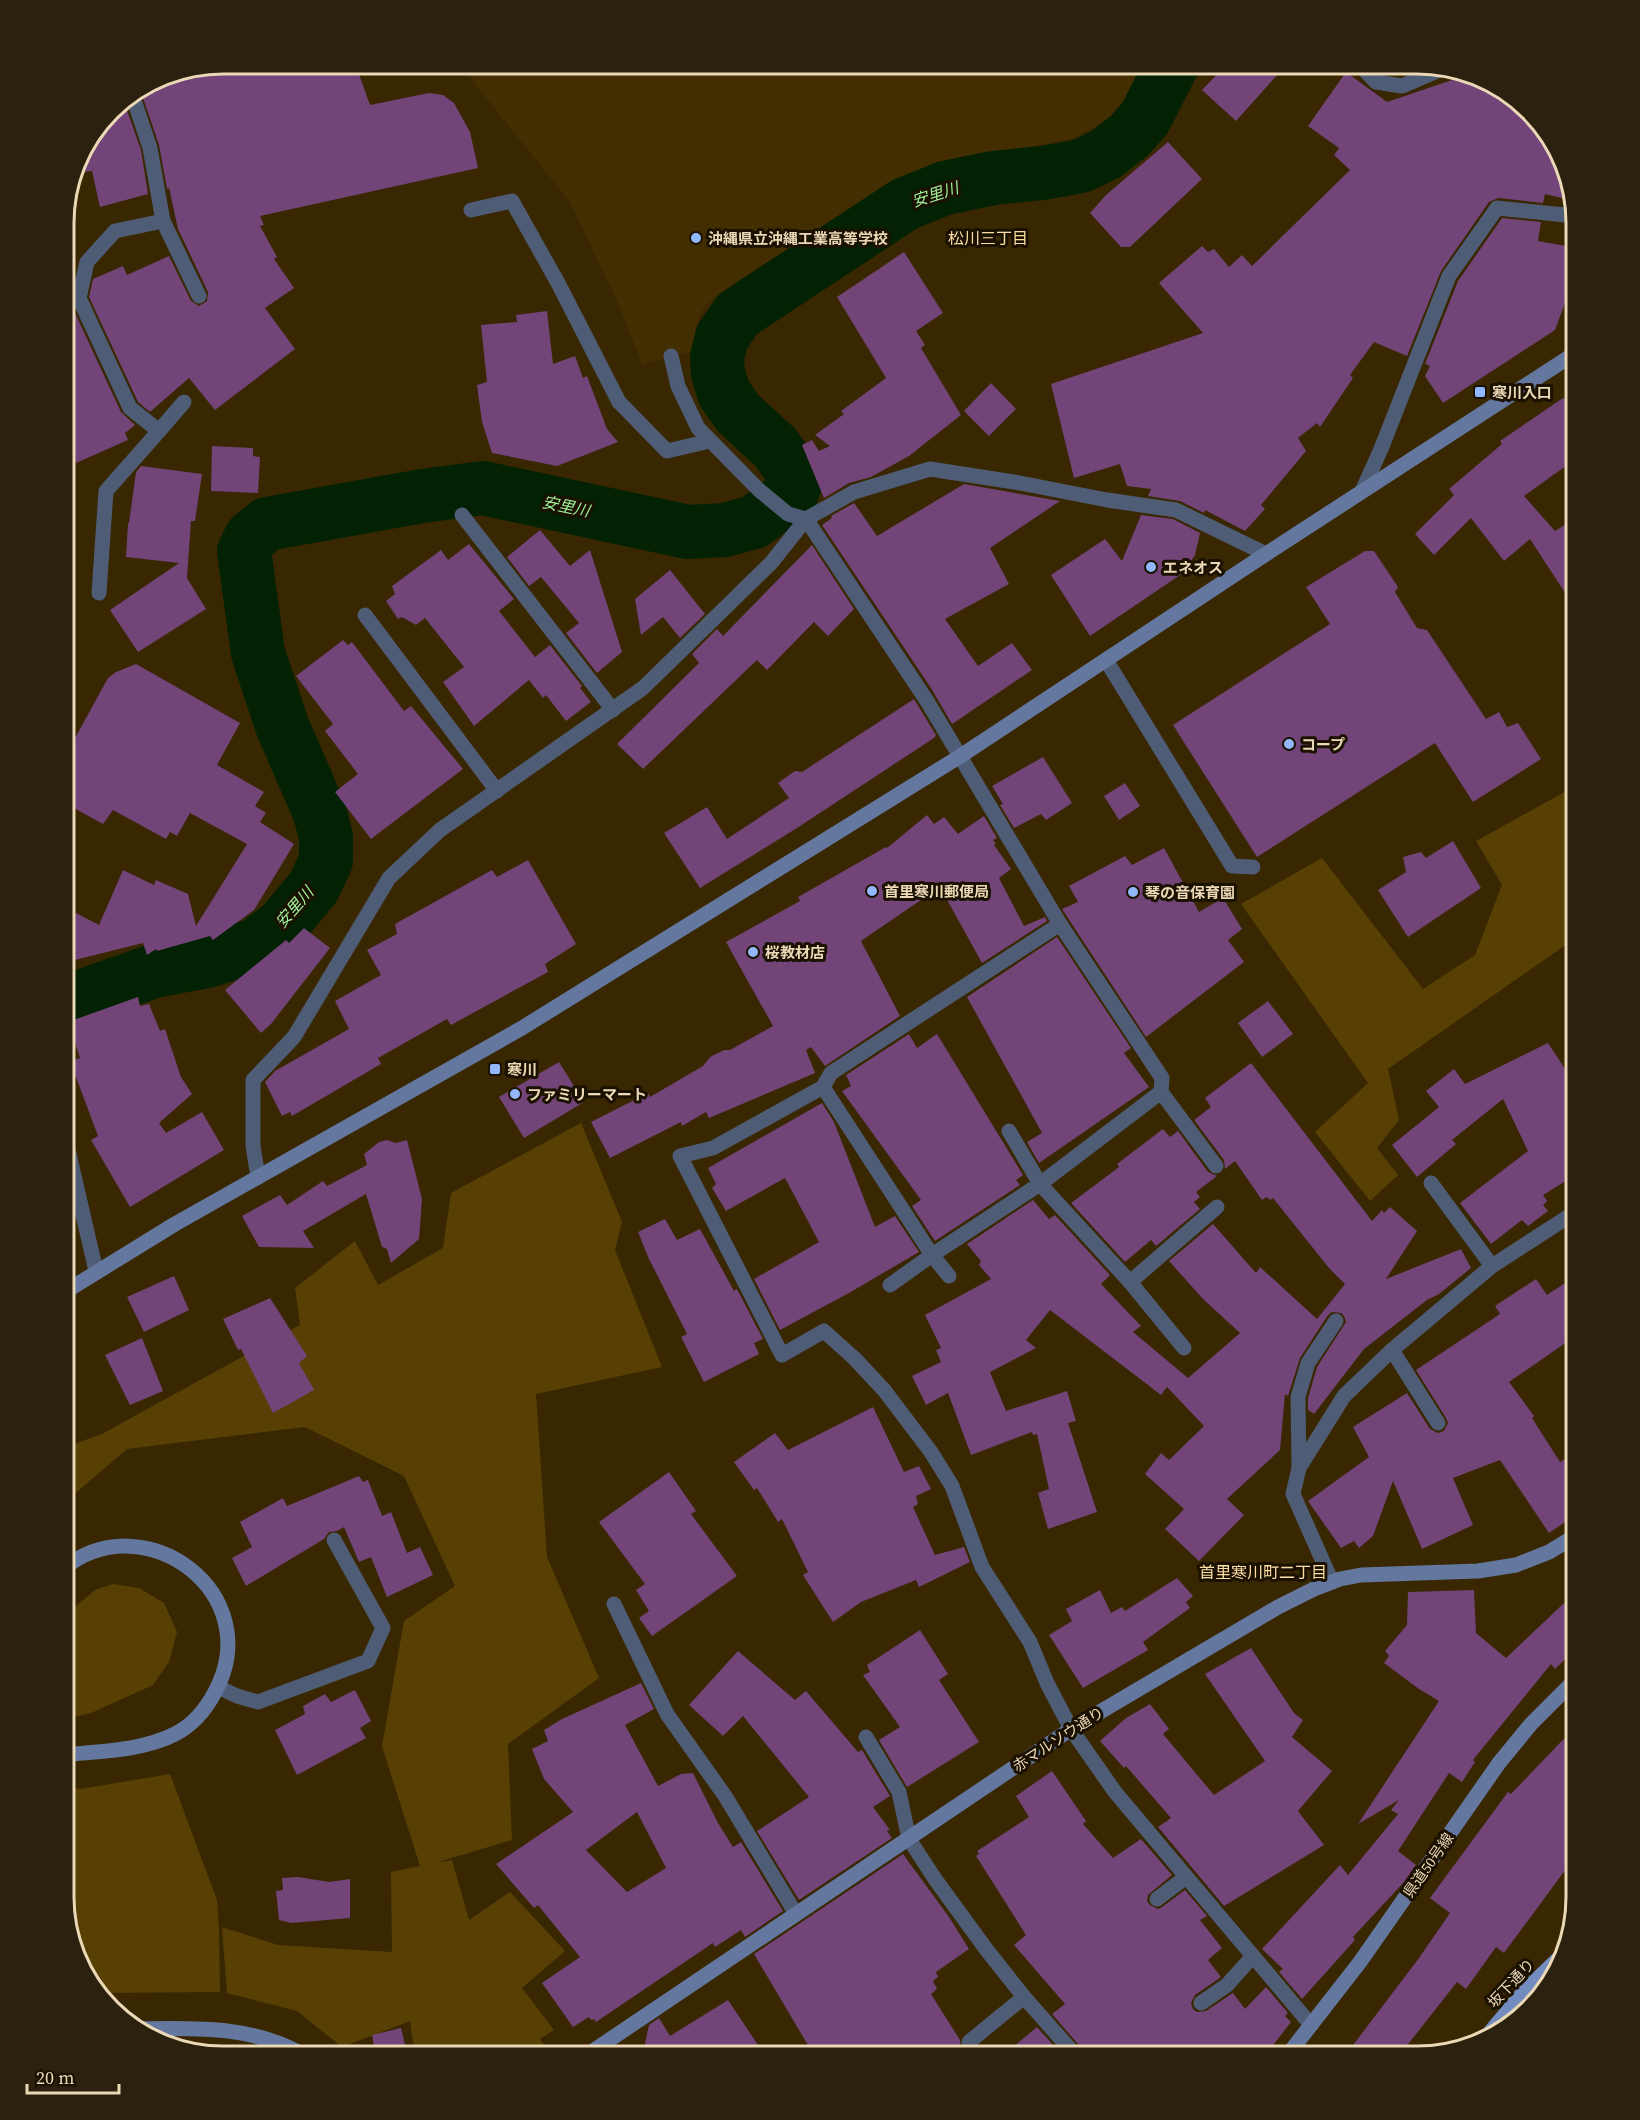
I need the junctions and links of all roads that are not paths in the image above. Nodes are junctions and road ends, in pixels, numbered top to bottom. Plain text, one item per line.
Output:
1 (1368, 74) edge
2 (1429, 74) edge
3 (135, 103) edge
4 (471, 210) dead end
5 (1566, 215) edge
6 (163, 221) junction
7 (199, 296) dead end
8 (671, 356) dead end
9 (1566, 359) edge
10 (184, 402) dead end
11 (159, 431) junction
12 (710, 441) junction
13 (1362, 492) junction
14 (462, 515) dead end
15 (806, 519) junction
16 (1266, 554) junction
17 (99, 593) dead end
18 (365, 615) dead end
19 (1106, 660) junction
20 (613, 710) junction
21 (959, 757) junction
22 (497, 791) junction
23 (1254, 867) dead end
24 (1060, 924) junction
25 (823, 1087) junction
26 (1161, 1092) junction
27 (1009, 1131) dead end
28 (1216, 1166) dead end
29 (74, 1176) edge
30 (258, 1177) junction
31 (1431, 1183) dead end
32 (1040, 1184) junction
33 (1217, 1207) dead end
34 (1566, 1218) edge
35 (932, 1255) junction
36 (1492, 1266) junction
37 (96, 1271) junction
38 (949, 1276) dead end
39 (1130, 1282) junction
40 (890, 1285) dead end
41 (74, 1286) edge
42 (1336, 1321) dead end
43 (1184, 1348) dead end
44 (1392, 1350) junction
45 (1438, 1423) dead end
46 (1299, 1468) junction
47 (334, 1540) dead end
48 (1566, 1541) edge
49 (74, 1561) edge
50 (1332, 1582) junction
51 (614, 1604) dead end
52 (218, 1687) junction
53 (1566, 1689) edge
54 (1071, 1729) junction
55 (866, 1737) dead end
56 (74, 1754) edge
57 (909, 1839) junction
58 (1186, 1877) junction
59 (1156, 1899) dead end
60 (796, 1914) junction
61 (1253, 1956) junction
62 (1547, 1969) edge
63 (1024, 1997) junction
64 (1201, 2002) dead end
65 (1499, 2022) edge
66 (1311, 2025) junction
67 (154, 2029) edge
68 (969, 2042) dead end
69 (284, 2046) edge
70 (602, 2046) edge
71 (1067, 2046) edge
72 (1295, 2046) edge

1 - 2 street
3 - 6 street
4 - 12 street
5 - 13 street
6 - 7 street
6 - 11 street
8 - 12 street
9 - 13 street
10 - 11 street
11 - 17 street
12 - 15 street
13 - 16 street
14 - 20 street
15 - 16 street
15 - 20 street
15 - 21 street
16 - 19 street
18 - 22 street
19 - 21 street
19 - 23 street
20 - 22 street
21 - 24 street
21 - 30 street
22 - 30 street
24 - 25 street
24 - 26 street
25 - 35 street
25 - 54 street
26 - 28 street
26 - 32 street
27 - 32 street
29 - 37 street
30 - 37 street
31 - 36 street
32 - 35 street
32 - 39 street
33 - 39 street
34 - 36 street
35 - 38 street
35 - 40 street
36 - 44 street
37 - 41 street
39 - 43 street
42 - 46 street
44 - 45 street
44 - 46 street
46 - 50 street
47 - 52 street
48 - 50 street, 赤マルソウ通り
49 - 52 street
50 - 54 street, 赤マルソウ通り
51 - 60 street
52 - 56 street
53 - 66 street, 県道50号線
54 - 57 street, 赤マルソウ通り
54 - 58 street
55 - 57 street
57 - 60 street, 赤マルソウ通り
57 - 63 street
58 - 59 street
58 - 61 street
60 - 70 street, 赤マルソウ通り
61 - 64 street
61 - 66 street
62 - 65 main road, 坂下通り
63 - 68 street
63 - 71 street
66 - 72 street, 県道50号線
67 - 69 street

